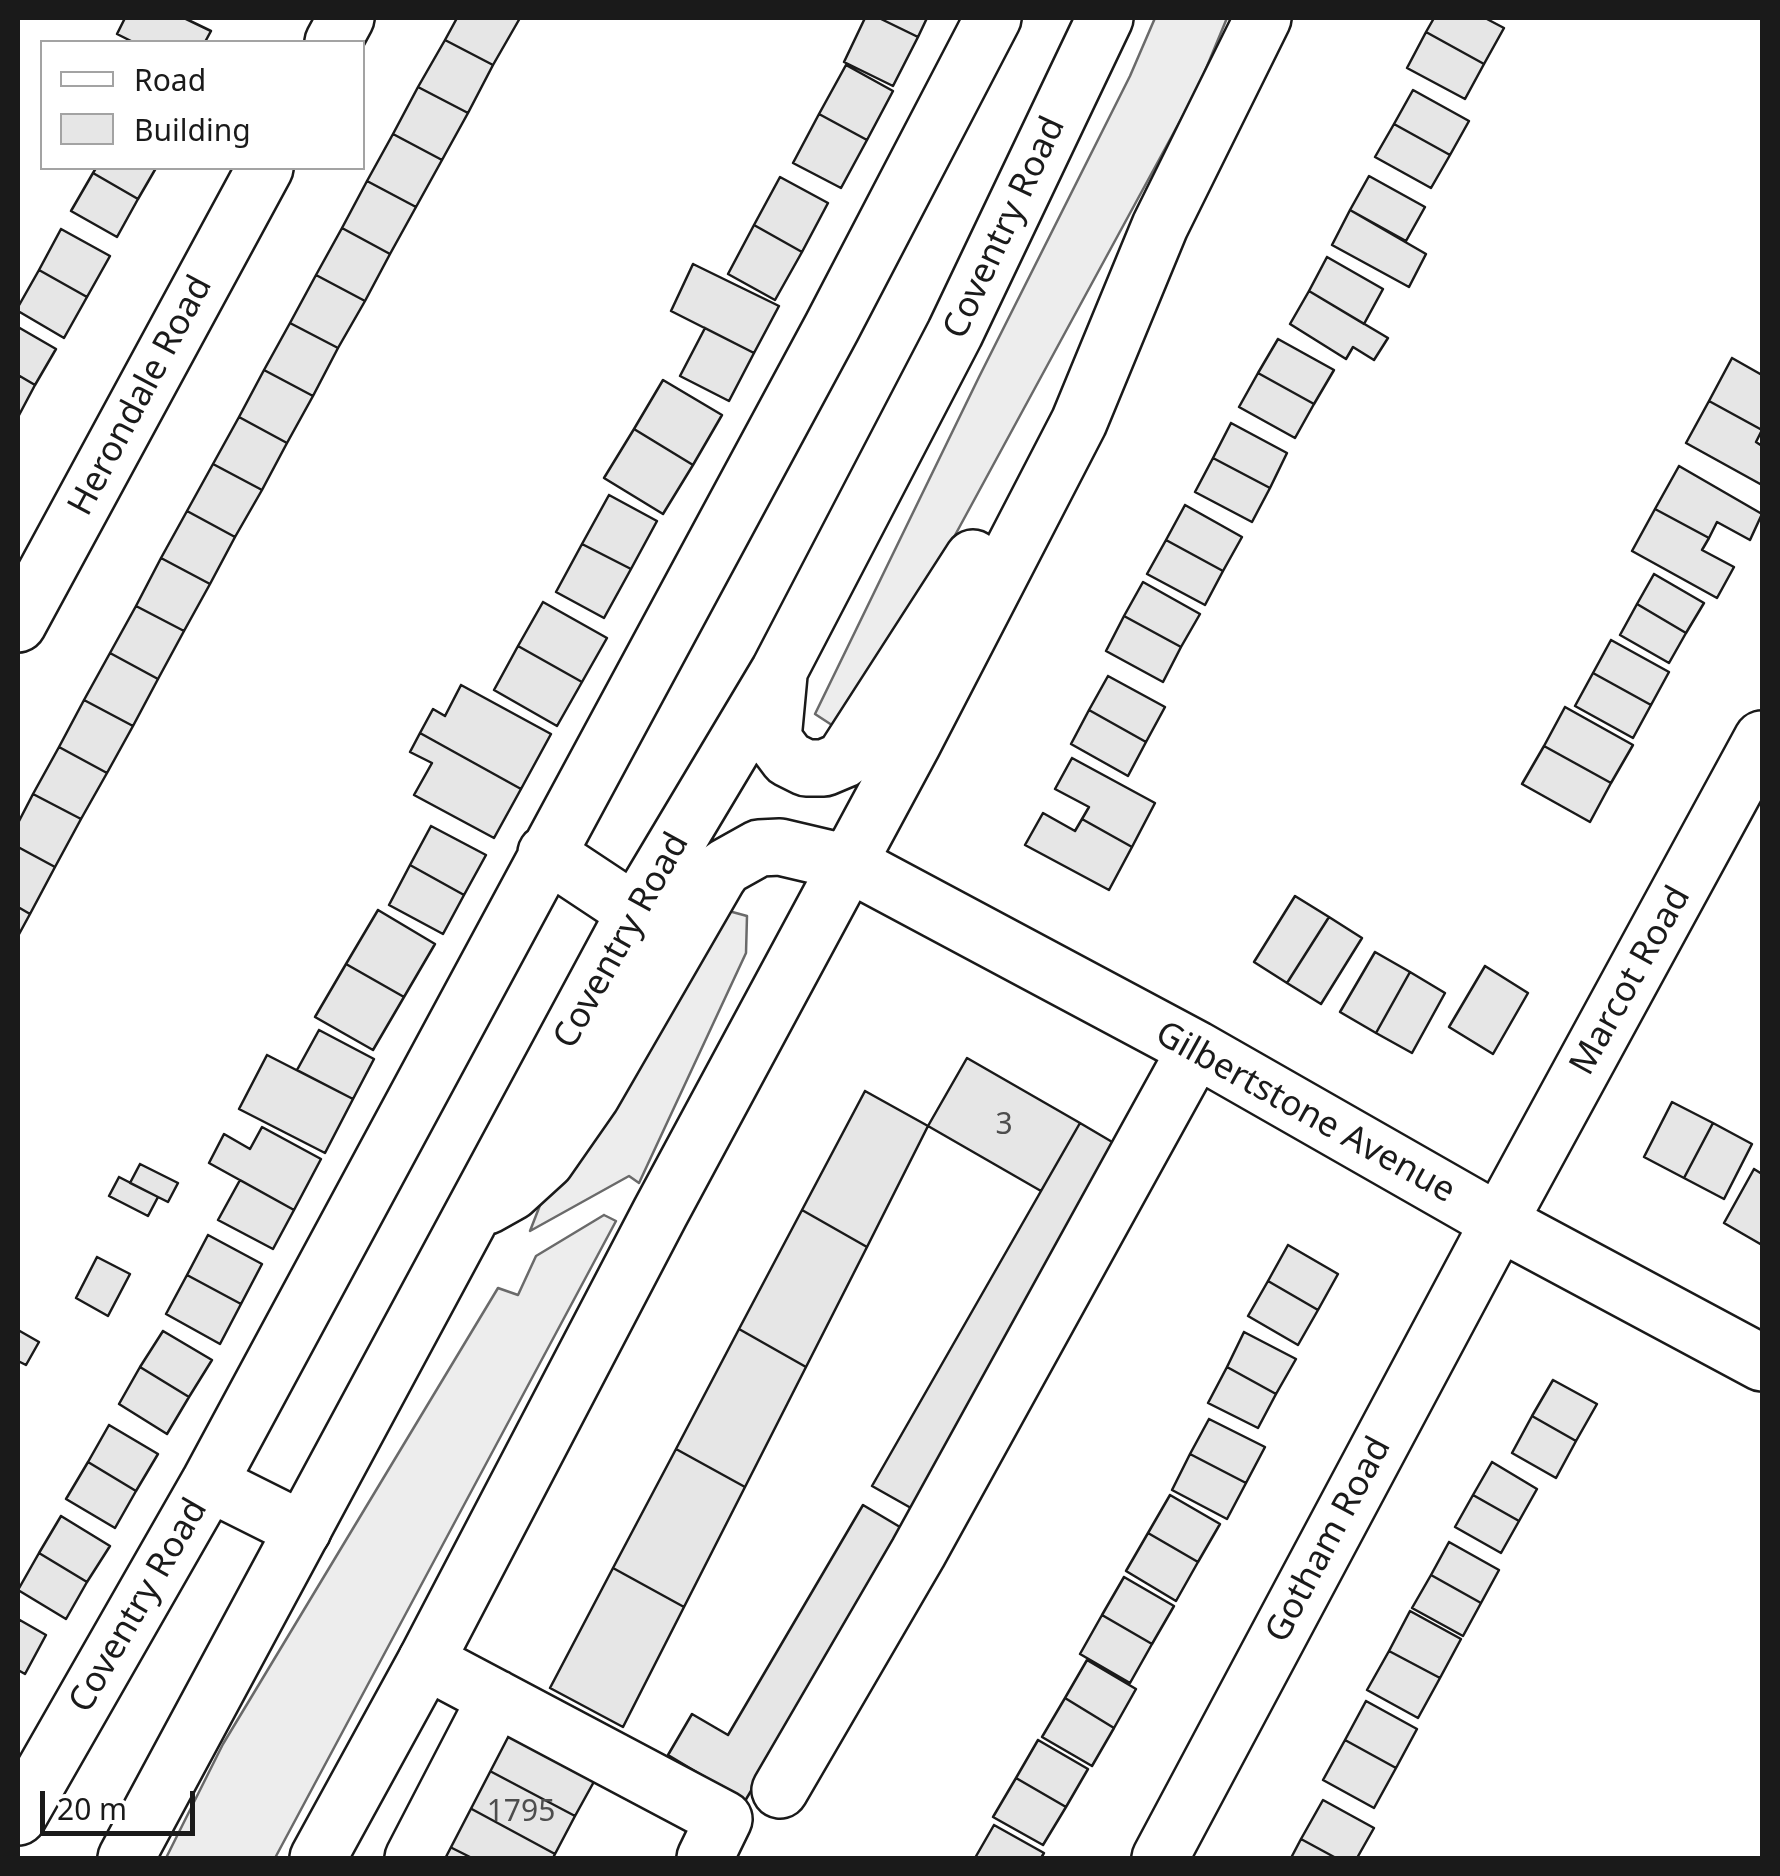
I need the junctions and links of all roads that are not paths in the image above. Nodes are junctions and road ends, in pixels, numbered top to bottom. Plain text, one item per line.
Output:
1 (346, 18) edge
2 (993, 18) edge
3 (1105, 18) edge
4 (1263, 18) edge
5 (334, 40) edge
6 (264, 170) edge
7 (1078, 422) junction
8 (18, 624) edge
9 (779, 671) junction
10 (1762, 739) edge
11 (546, 854) junction
12 (848, 863) junction
13 (634, 912) junction
14 (1196, 1049) junction
15 (475, 1212) junction
16 (1498, 1222) junction
17 (1762, 1363) edge
18 (209, 1483) junction
19 (303, 1530) junction
20 (426, 1661) junction
21 (496, 1698) junction
22 (780, 1790) dead end
23 (18, 1817) edge
24 (126, 1858) edge
25 (318, 1858) edge
26 (412, 1858) edge
27 (705, 1858) edge
28 (1160, 1858) edge

1 - 5 main road
2 - 11 main road, Coventry Road
3 - 9 main road, Coventry Road
4 - 7 main road
6 - 8 main road, Herondale Road
7 - 9 main road
7 - 12 main road
9 - 13 main road, Coventry Road
10 - 16 main road, Marcot Road
11 - 13 main road
11 - 18 main road, Coventry Road
12 - 14 main road, Gilbertstone Avenue
12 - 15 main road, Gilbertstone Avenue
12 - 20 main road
13 - 15 main road, Coventry Road
14 - 16 main road, Gilbertstone Avenue
14 - 22 main road
15 - 19 main road, Coventry Road
16 - 17 main road, Gilbertstone Avenue
16 - 28 main road, Gotham Road
18 - 19 main road
18 - 23 main road, Coventry Road
19 - 24 main road, Coventry Road
20 - 21 main road
20 - 25 main road
21 - 26 main road
21 - 27 main road

